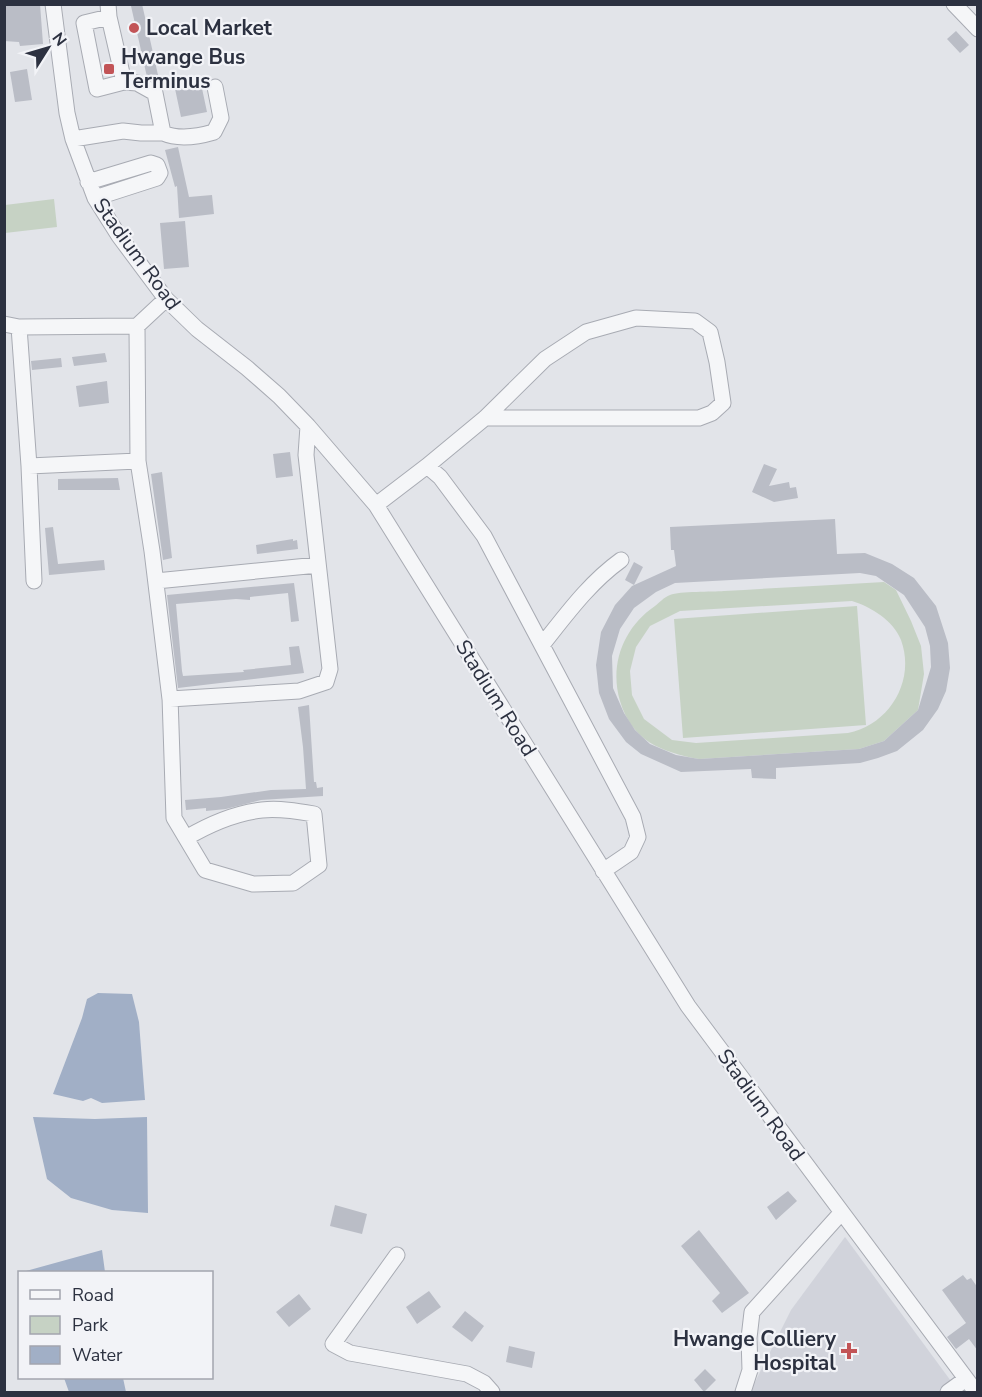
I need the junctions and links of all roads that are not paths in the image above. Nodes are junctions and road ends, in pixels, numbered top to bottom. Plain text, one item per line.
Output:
1 (53, 4) edge
2 (954, 4) edge
3 (109, 11) edge
4 (978, 28) edge
5 (124, 82) junction
6 (215, 87) dead end
7 (163, 133) junction
8 (73, 139) junction
9 (88, 182) junction
10 (94, 198) junction
11 (166, 299) junction
12 (12, 326) edge
13 (137, 326) junction
14 (484, 418) junction
15 (308, 426) junction
16 (138, 461) junction
17 (29, 466) junction
18 (427, 466) junction
19 (376, 505) junction
20 (621, 560) dead end
21 (318, 565) junction
22 (34, 581) dead end
23 (156, 581) junction
24 (542, 645) junction
25 (170, 697) junction
26 (186, 838) junction
27 (603, 871) junction
28 (841, 1213) junction
29 (397, 1255) dead end
30 (966, 1379) junction
31 (492, 1392) edge
32 (743, 1392) edge
33 (948, 1392) edge
34 (976, 1392) edge

1 - 8 street, Stadium Road
2 - 4 street
3 - 5 street
3 - 5 street
5 - 7 street
6 - 7 street
7 - 8 street
8 - 9 street, Stadium Road
9 - 10 street, Stadium Road
9 - 10 street
10 - 11 street, Stadium Road
11 - 13 street
11 - 15 street, Stadium Road
12 - 13 street
12 - 17 street
13 - 16 street
14 - 14 street
14 - 18 street
15 - 19 street, Stadium Road
15 - 21 street
16 - 17 street
16 - 23 street
17 - 22 street
18 - 19 street
18 - 24 street
19 - 27 street, Stadium Road
20 - 24 street
21 - 23 street
21 - 25 street
23 - 25 street
24 - 27 street
25 - 26 street
26 - 26 street
27 - 28 street, Stadium Road
28 - 30 street, Stadium Road
28 - 32 street
29 - 31 street
30 - 33 street
30 - 34 street, Stadium Road

